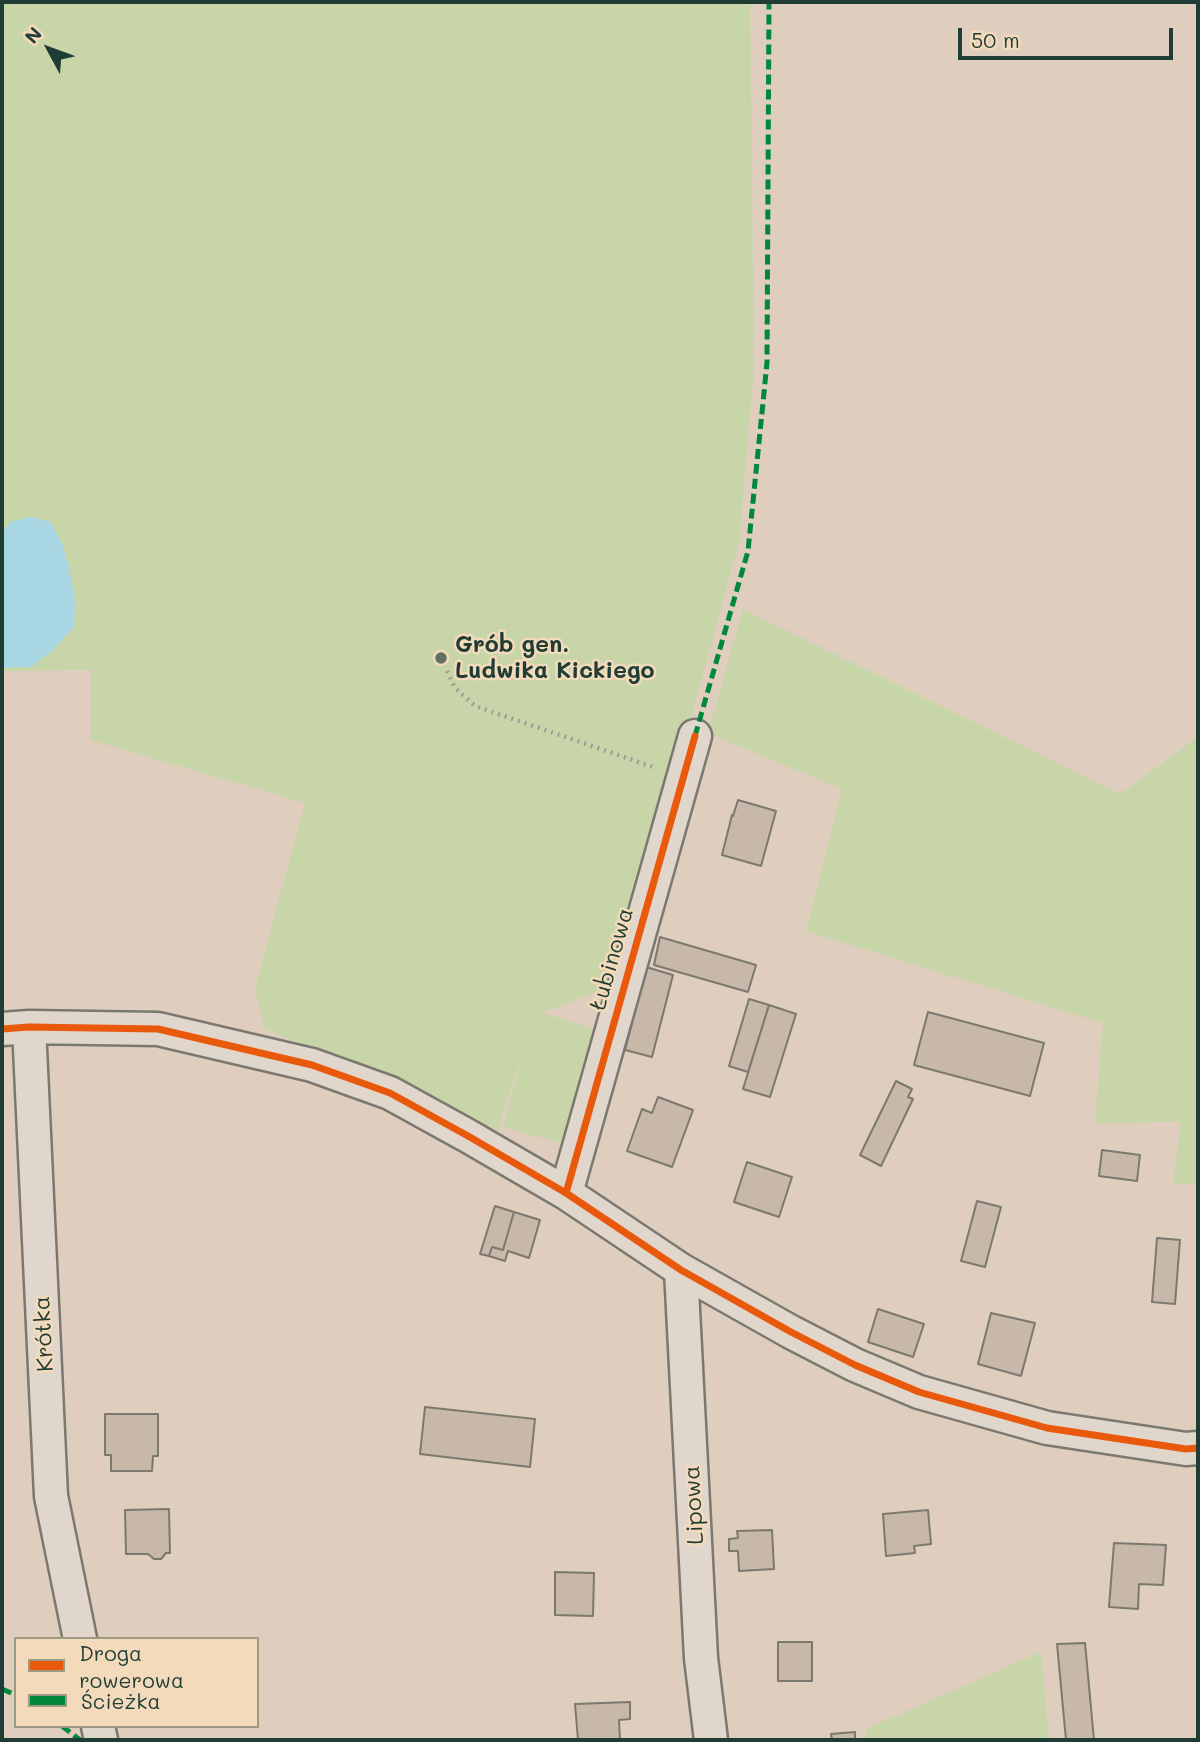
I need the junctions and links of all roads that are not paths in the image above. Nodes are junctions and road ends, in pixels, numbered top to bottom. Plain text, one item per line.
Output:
1 (695, 736) dead end
2 (15, 1028) edge
3 (566, 1192) junction
4 (681, 1270) junction
5 (1198, 1448) edge
6 (80, 1637) edge
7 (711, 1740) edge

1 - 3 street, Łubinowa
2 - 3 street
2 - 6 street, Krótka
3 - 4 street
4 - 5 street
4 - 7 street, Lipowa

